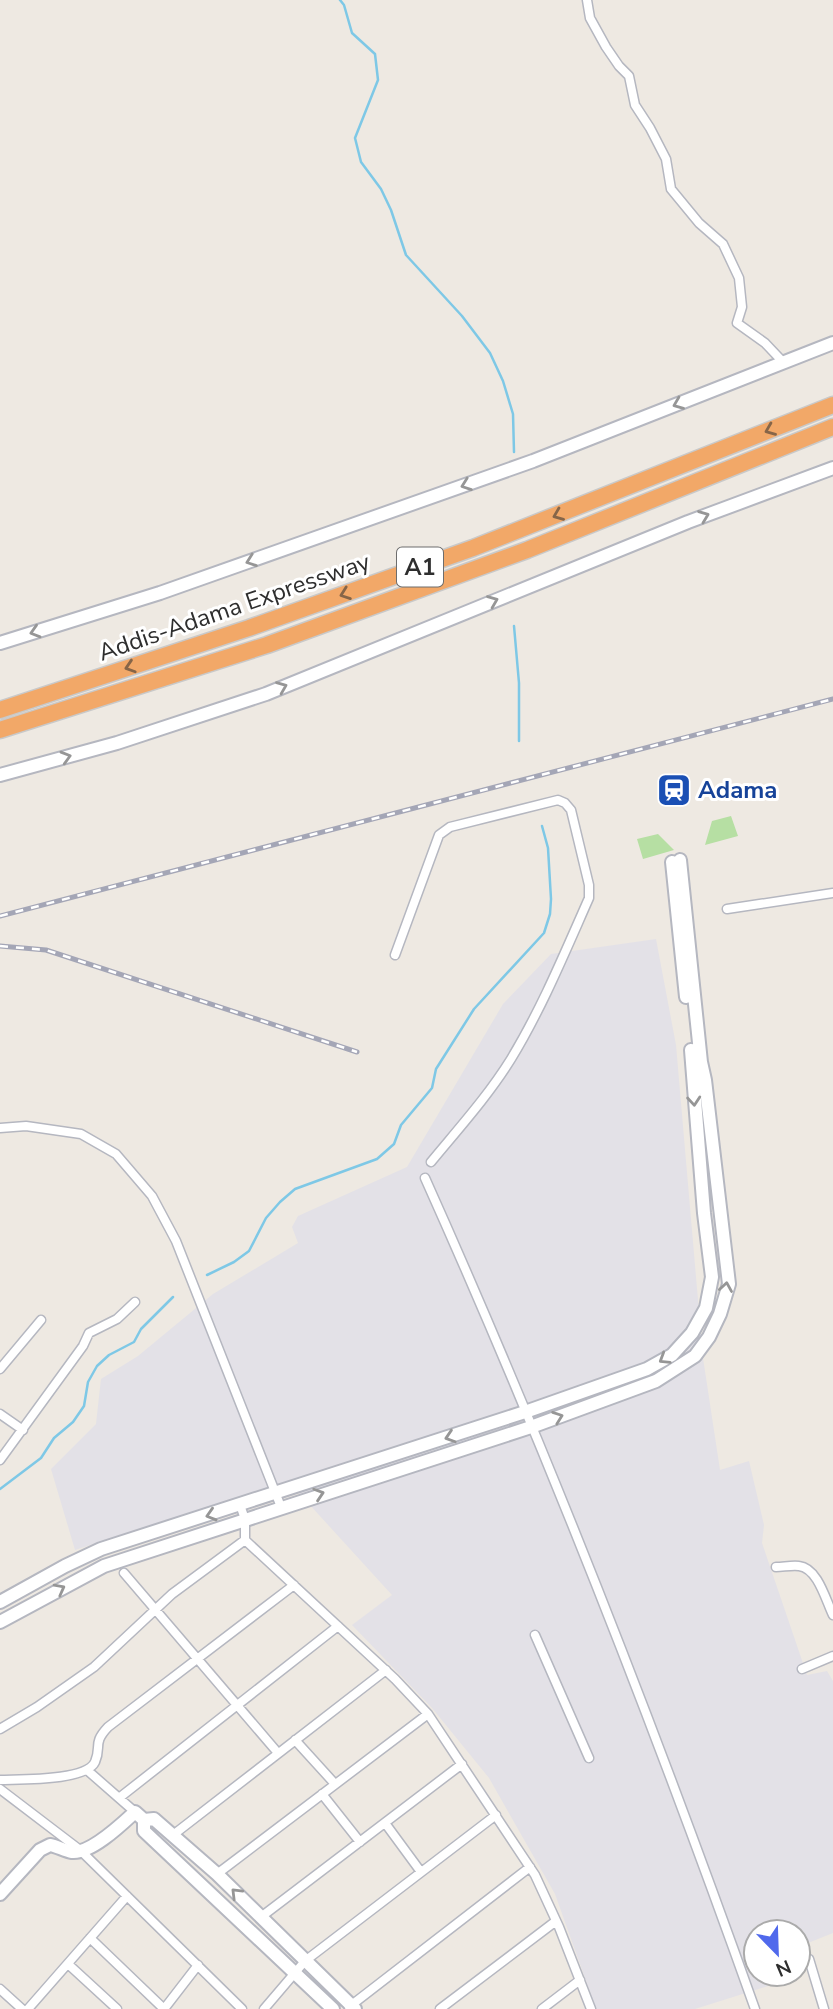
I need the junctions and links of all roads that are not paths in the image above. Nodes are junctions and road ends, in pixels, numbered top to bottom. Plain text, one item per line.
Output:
1 (587, 0) edge
2 (833, 343) edge
3 (783, 362) junction
4 (833, 405) edge
5 (833, 427) edge
6 (833, 468) edge
7 (0, 643) edge
8 (0, 710) edge
9 (0, 730) edge
10 (0, 775) edge
11 (833, 893) edge
12 (727, 909) dead end
13 (395, 955) dead end
14 (0, 1128) edge
15 (431, 1162) dead end
16 (425, 1178) dead end
17 (135, 1302) dead end
18 (41, 1320) dead end
19 (0, 1368) edge
20 (525, 1412) junction
21 (0, 1414) edge
22 (531, 1427) junction
23 (23, 1430) junction
24 (0, 1460) edge
25 (276, 1493) junction
26 (240, 1505) junction
27 (281, 1507) junction
28 (245, 1519) junction
29 (245, 1540) junction
30 (776, 1567) dead end
31 (124, 1573) dead end
32 (294, 1585) junction
33 (0, 1602) edge
34 (155, 1611) junction
35 (833, 1615) edge
36 (0, 1622) edge
37 (338, 1626) junction
38 (535, 1635) dead end
39 (833, 1656) edge
40 (197, 1659) junction
41 (802, 1669) dead end
42 (386, 1670) junction
43 (237, 1705) junction
44 (428, 1714) junction
45 (0, 1729) edge
46 (295, 1740) junction
47 (278, 1753) junction
48 (589, 1758) dead end
49 (462, 1764) junction
50 (87, 1770) junction
51 (0, 1780) edge
52 (334, 1784) junction
53 (0, 1789) edge
54 (322, 1794) junction
55 (119, 1798) junction
56 (496, 1815) junction
57 (139, 1816) junction
58 (385, 1823) junction
59 (173, 1835) junction
60 (360, 1842) junction
61 (80, 1850) junction
62 (530, 1867) junction
63 (421, 1872) junction
64 (217, 1874) junction
65 (0, 1894) edge
66 (127, 1896) junction
67 (261, 1917) junction
68 (556, 1921) junction
69 (90, 1938) junction
70 (305, 1961) junction
71 (68, 1964) junction
72 (198, 1965) junction
73 (812, 1969) edge
74 (295, 1971) junction
75 (580, 1980) junction
76 (0, 1989) edge
77 (351, 2008) edge
78 (22, 2009) edge
79 (28, 2009) edge
80 (117, 2009) edge
81 (164, 2009) edge
82 (242, 2009) edge
83 (264, 2009) edge
84 (333, 2009) edge
85 (440, 2009) edge
86 (542, 2009) edge
87 (591, 2009) edge
88 (755, 2009) edge
89 (824, 2009) edge

1 - 3 street
2 - 3 street
3 -> 7 street
4 -> 8 highway, Addis-Adama Expressway / A1
5 - 9 highway, Addis-Adama Expressway / A1
10 -> 6 street
11 - 12 street
13 - 15 street
14 - 25 street
16 - 20 street
17 - 23 street
18 - 19 street
20 - 22 street
22 -> 20 street
20 -> 25 street
21 - 23 street
27 -> 22 street
22 - 88 street
23 - 24 street
25 - 26 street
25 - 27 street
26 - 28 street
26 -> 33 street
27 - 28 street
28 - 29 street
36 -> 28 street
29 - 32 street
29 - 34 street
30 - 35 street
31 - 34 street
32 - 37 street
32 - 40 street
34 - 40 street
34 - 45 street
37 - 42 street
37 - 43 street
38 - 48 street
39 - 41 street
40 - 43 street
40 - 50 street
42 - 44 street
42 - 46 street
43 - 47 street
43 - 55 street
44 - 49 street
44 - 52 street
46 - 47 street
46 - 52 street
47 - 59 street
49 - 56 street
49 - 58 street
50 - 51 street
50 - 55 street
52 - 54 street
53 - 61 street
54 - 60 street
54 - 64 street
55 - 57 street
56 - 62 street
56 - 63 street
57 - 59 street
57 - 61 street
57 - 74 street
58 - 60 street
58 - 63 street
59 - 64 street
60 - 67 street
61 - 65 street
61 - 66 street
62 - 68 street
62 - 77 street
63 - 70 street
67 -> 64 street
66 - 69 street
66 - 72 street
67 - 70 street
68 - 75 street
68 - 85 street
69 - 71 street
69 - 81 street
70 - 74 street
70 - 77 street
71 - 79 street
71 - 80 street
72 - 81 street
72 - 82 street
73 - 89 street
74 - 83 street
74 - 84 street
75 - 86 street
75 - 87 street
76 - 78 street

